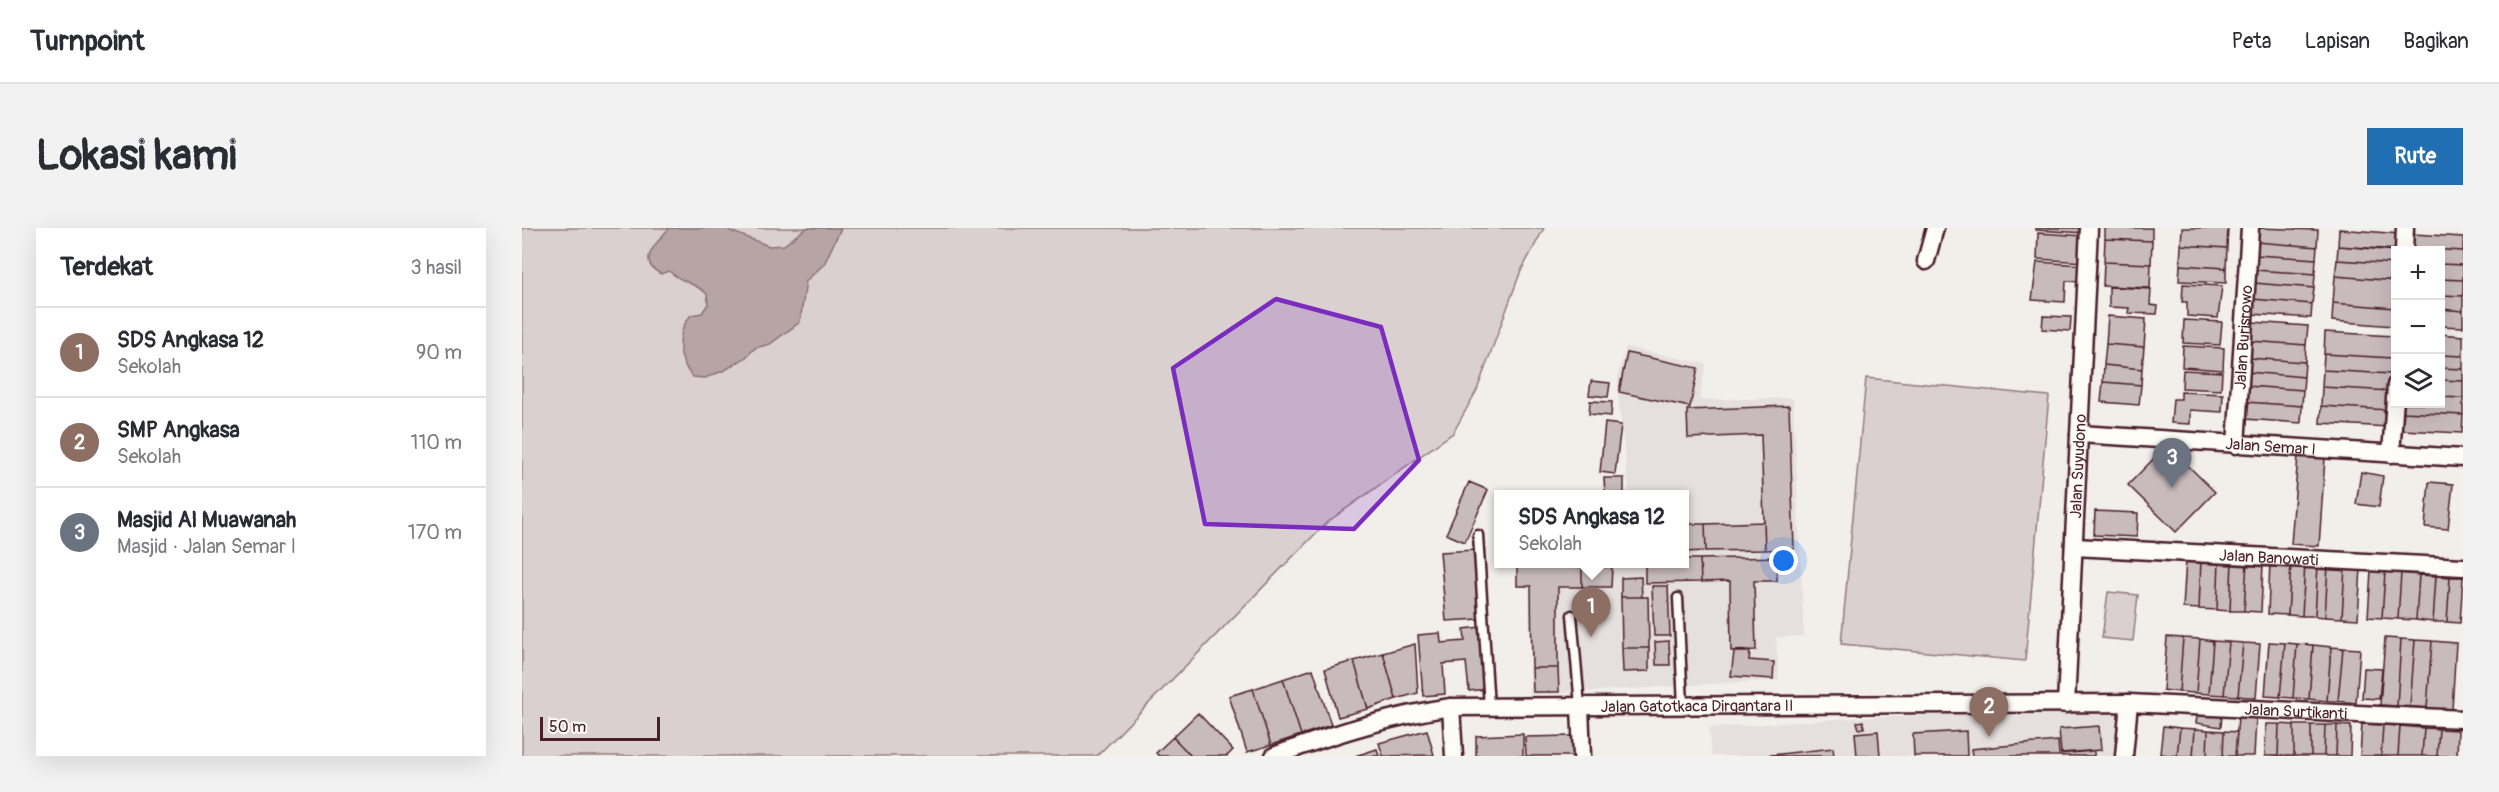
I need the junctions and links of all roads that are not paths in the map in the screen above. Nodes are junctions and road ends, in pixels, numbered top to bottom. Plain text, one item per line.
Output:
1 (1935, 228) edge
2 (2089, 228) edge
3 (2250, 228) edge
4 (2405, 228) edge
5 (2404, 246) edge
6 (1926, 261) dead end
7 (2394, 408) edge
8 (2079, 434) junction
9 (2235, 445) junction
10 (2391, 454) junction
11 (2463, 458) edge
12 (1478, 535) dead end
13 (2074, 547) junction
14 (2463, 567) edge
15 (1678, 598) dead end
16 (1572, 615) dead end
17 (2129, 703) junction
18 (2066, 704) junction
19 (1580, 706) junction
20 (1683, 706) junction
21 (1451, 707) junction
22 (1489, 707) junction
23 (2463, 719) edge
24 (1308, 750) edge
25 (1274, 756) edge
26 (1454, 756) edge
27 (1582, 756) edge
28 (2124, 756) edge

1 - 6 street
2 - 8 street, Jalan Suyudono
3 - 9 street, Jalan Burisrowo
4 - 5 street
7 - 10 street
8 - 9 street, Jalan Semar I
8 - 13 street, Jalan Suyudono
9 - 10 street, Jalan Semar I
10 - 11 street, Jalan Semar I
12 - 22 lane
13 - 14 street, Jalan Banowati
13 - 18 street, Jalan Suyudono
15 - 20 lane
16 - 19 lane
17 - 18 street, Jalan Gatotkaca Dirgantara II
17 - 23 street, Jalan Surtikanti
17 - 28 street
18 - 20 street, Jalan Gatotkaca Dirgantara II
19 - 20 street, Jalan Gatotkaca Dirgantara II
19 - 22 street, Jalan Gatotkaca Dirgantara II
19 - 27 street
21 - 22 street, Jalan Gatotkaca Dirgantara II
21 - 24 street, Jalan Gatotkaca Dirgantara II
21 - 26 street
24 - 25 street, Jalan Gatotkaca Dirgantara II

